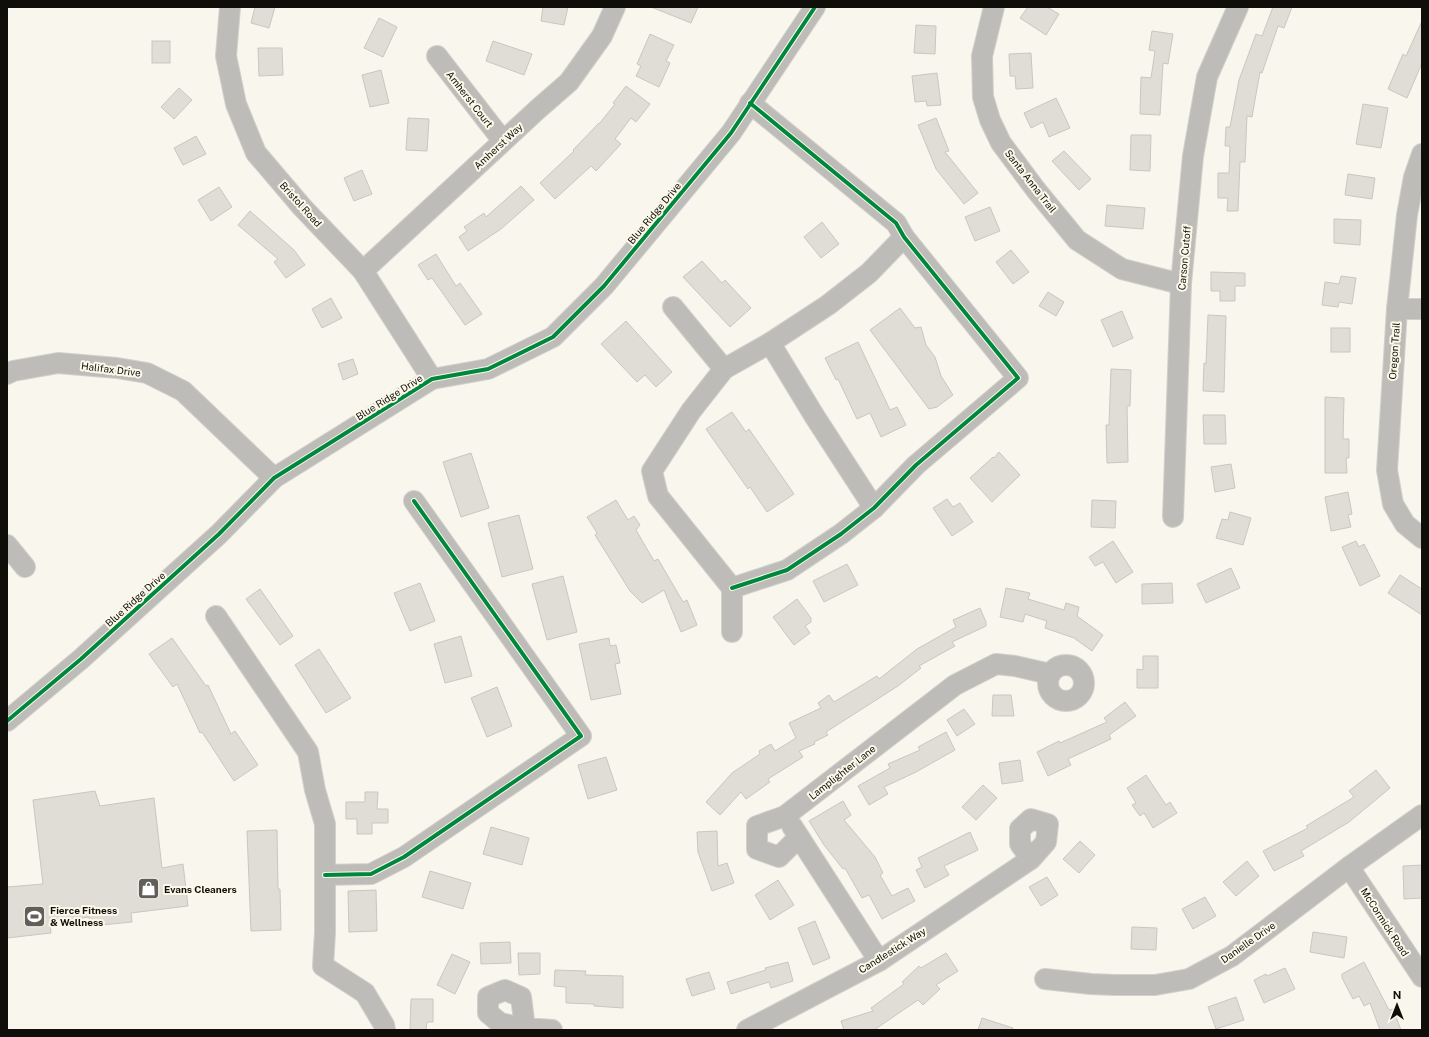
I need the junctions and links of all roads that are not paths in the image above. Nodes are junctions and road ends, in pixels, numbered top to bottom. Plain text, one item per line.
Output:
1 (230, 7) edge
2 (615, 7) edge
3 (815, 7) edge
4 (994, 7) edge
5 (1238, 7) edge
6 (437, 56) dead end
7 (750, 104) junction
8 (503, 141) junction
9 (1422, 154) edge
10 (904, 237) junction
11 (363, 271) junction
12 (1181, 284) junction
13 (673, 307) dead end
14 (1397, 309) junction
15 (1422, 310) edge
16 (770, 343) junction
17 (724, 369) junction
18 (7, 374) edge
19 (432, 379) junction
20 (274, 478) junction
21 (414, 501) dead end
22 (874, 508) junction
23 (1173, 517) dead end
24 (1422, 538) edge
25 (7, 545) edge
26 (25, 566) dead end
27 (732, 588) junction
28 (216, 616) dead end
29 (732, 632) dead end
30 (1050, 674) dead end
31 (7, 721) edge
32 (1422, 815) edge
33 (785, 816) junction
34 (799, 837) junction
35 (1031, 859) dead end
36 (1349, 867) junction
37 (325, 875) junction
38 (879, 960) junction
39 (1422, 977) edge
40 (1045, 979) dead end
41 (525, 1028) dead end
42 (385, 1030) edge
43 (552, 1030) edge
44 (747, 1030) edge

1 - 11 street, Bristol Road
2 - 8 street, Amherst Way
3 - 7 street, Blue Ridge Drive
4 - 12 street, Santa Anna Trail
5 - 12 street, Carson Cutoff
6 - 8 street, Amherst Court
7 - 10 street
7 - 19 street, Blue Ridge Drive
8 - 11 street, Amherst Way
9 - 14 street, Oregon Trail
10 - 16 street
10 - 22 street
11 - 19 street, Bristol Road
12 - 23 street, Carson Cutoff
13 - 17 street
14 - 15 street
14 - 24 street, Oregon Trail
16 - 17 street
16 - 22 street
17 - 27 street
18 - 20 street, Halifax Drive
19 - 20 street, Blue Ridge Drive
20 - 31 street, Blue Ridge Drive
21 - 37 street
22 - 27 street
25 - 26 street
27 - 29 street
28 - 37 street
30 - 33 street, Lamplighter Lane
32 - 36 street, Danielle Drive
33 - 34 street
33 - 34 street, Lamplighter Lane
34 - 38 street
35 - 38 street, Candlestick Way
36 - 39 street, McCormick Road
36 - 40 street, Danielle Drive
37 - 42 street
38 - 44 street, Candlestick Way
41 - 43 street

